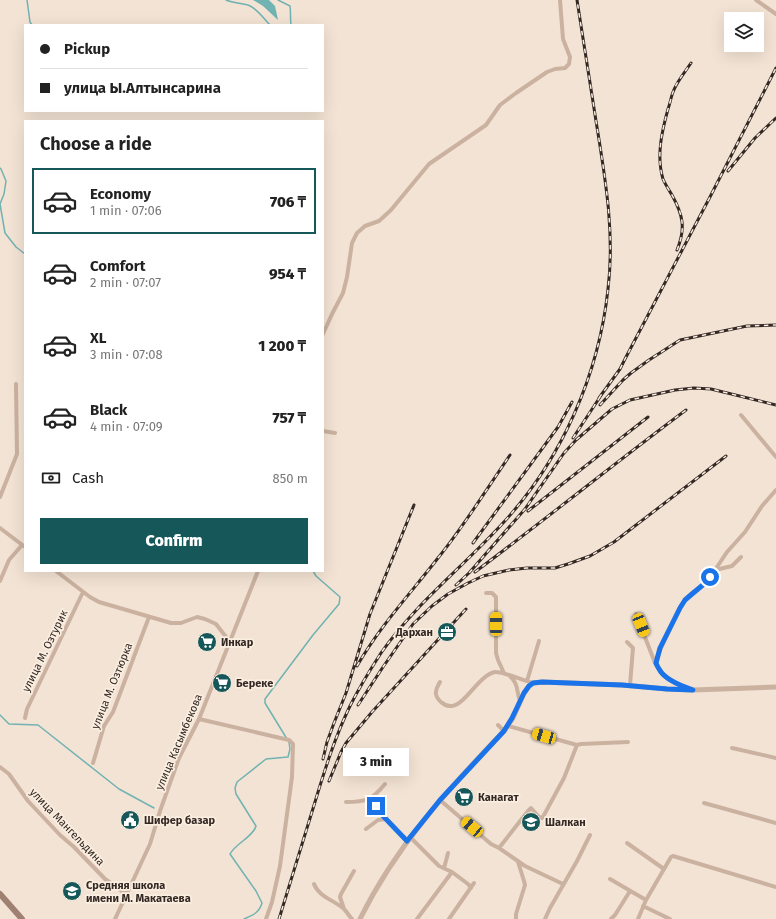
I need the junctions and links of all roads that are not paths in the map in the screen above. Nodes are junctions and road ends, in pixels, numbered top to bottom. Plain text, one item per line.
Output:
1 (560, 0) edge
2 (756, 0) edge
3 (776, 14) edge
4 (324, 332) edge
5 (16, 384) dead end
6 (741, 415) dead end
7 (324, 431) edge
8 (335, 433) dead end
9 (776, 456) edge
10 (776, 490) edge
11 (0, 497) edge
12 (0, 528) edge
13 (23, 546) edge
14 (742, 557) dead end
15 (715, 570) junction
16 (57, 572) edge
17 (258, 572) edge
18 (0, 581) edge
19 (83, 592) junction
20 (486, 593) dead end
21 (636, 614) dead end
22 (149, 617) junction
23 (539, 641) dead end
24 (230, 642) junction
25 (627, 642) dead end
26 (656, 663) junction
27 (504, 673) junction
28 (509, 675) junction
29 (526, 681) junction
30 (440, 682) dead end
31 (533, 683) junction
32 (630, 685) junction
33 (776, 687) edge
34 (693, 690) junction
35 (520, 701) junction
36 (25, 718) dead end
37 (199, 719) junction
38 (498, 725) dead end
39 (508, 726) junction
40 (504, 731) junction
41 (628, 742) dead end
42 (577, 745) junction
43 (732, 748) dead end
44 (776, 758) edge
45 (93, 762) dead end
46 (0, 767) edge
47 (385, 784) dead end
48 (370, 799) junction
49 (440, 800) junction
50 (346, 802) dead end
51 (704, 803) dead end
52 (386, 819) junction
53 (776, 823) edge
54 (366, 829) dead end
55 (590, 835) dead end
56 (409, 839) junction
57 (628, 843) dead end
58 (499, 848) junction
59 (448, 853) dead end
60 (518, 861) junction
61 (444, 868) junction
62 (664, 869) junction
63 (354, 871) dead end
64 (452, 872) junction
65 (610, 879) dead end
66 (474, 883) dead end
67 (314, 884) dead end
68 (563, 884) junction
69 (776, 887) edge
70 (471, 888) junction
71 (630, 891) junction
72 (0, 894) edge
73 (126, 894) junction
74 (646, 900) junction
75 (643, 906) junction
76 (344, 909) junction
77 (22, 919) edge
78 (115, 919) edge
79 (266, 919) edge
80 (352, 919) edge
81 (360, 919) edge
82 (417, 919) edge
83 (449, 919) edge
84 (516, 919) edge
85 (545, 919) edge
86 (611, 919) edge
87 (638, 919) edge
88 (670, 919) edge

1 - 4 street
2 - 3 street
5 - 11 street
6 - 9 street
7 - 8 street
10 - 15 street
12 - 13 street
13 - 18 street
14 - 15 street
15 - 26 street
16 - 19 street
17 - 24 street, улица Касымбекова
19 - 22 street
19 - 36 street, улица М. Озтурик
20 - 27 street
21 - 26 street
22 - 24 street
22 - 45 street, улица М. Озтюрка
23 - 29 street
24 - 37 street, улица Касымбекова
25 - 32 street
26 - 34 street
27 - 28 street
27 - 30 street
28 - 29 street
28 - 35 street
29 - 31 street
31 - 32 street
31 - 35 street
32 - 34 street
33 - 34 street
35 - 39 street
37 - 73 street, улица Касымбекова
37 - 79 street
38 - 40 street
39 - 40 street
39 - 42 street
40 - 49 street
41 - 42 street
42 - 58 street
43 - 44 street
46 - 73 street, улица Мангельдина
47 - 48 street
48 - 50 street
48 - 52 street
49 - 56 street
49 - 58 street
51 - 53 street
52 - 54 street
52 - 56 street
55 - 68 street
56 - 61 street
56 - 81 street
57 - 62 street
58 - 60 street
59 - 61 street
60 - 68 street
60 - 84 street
61 - 64 street
62 - 69 street
62 - 74 street
63 - 76 street
64 - 70 street
64 - 82 street
65 - 71 street
66 - 70 street
67 - 76 street
68 - 85 street
70 - 83 street
71 - 74 street
71 - 86 street
72 - 77 main road
73 - 78 street, улица Касымбекова
74 - 75 street
75 - 87 street
75 - 88 street
76 - 80 street

